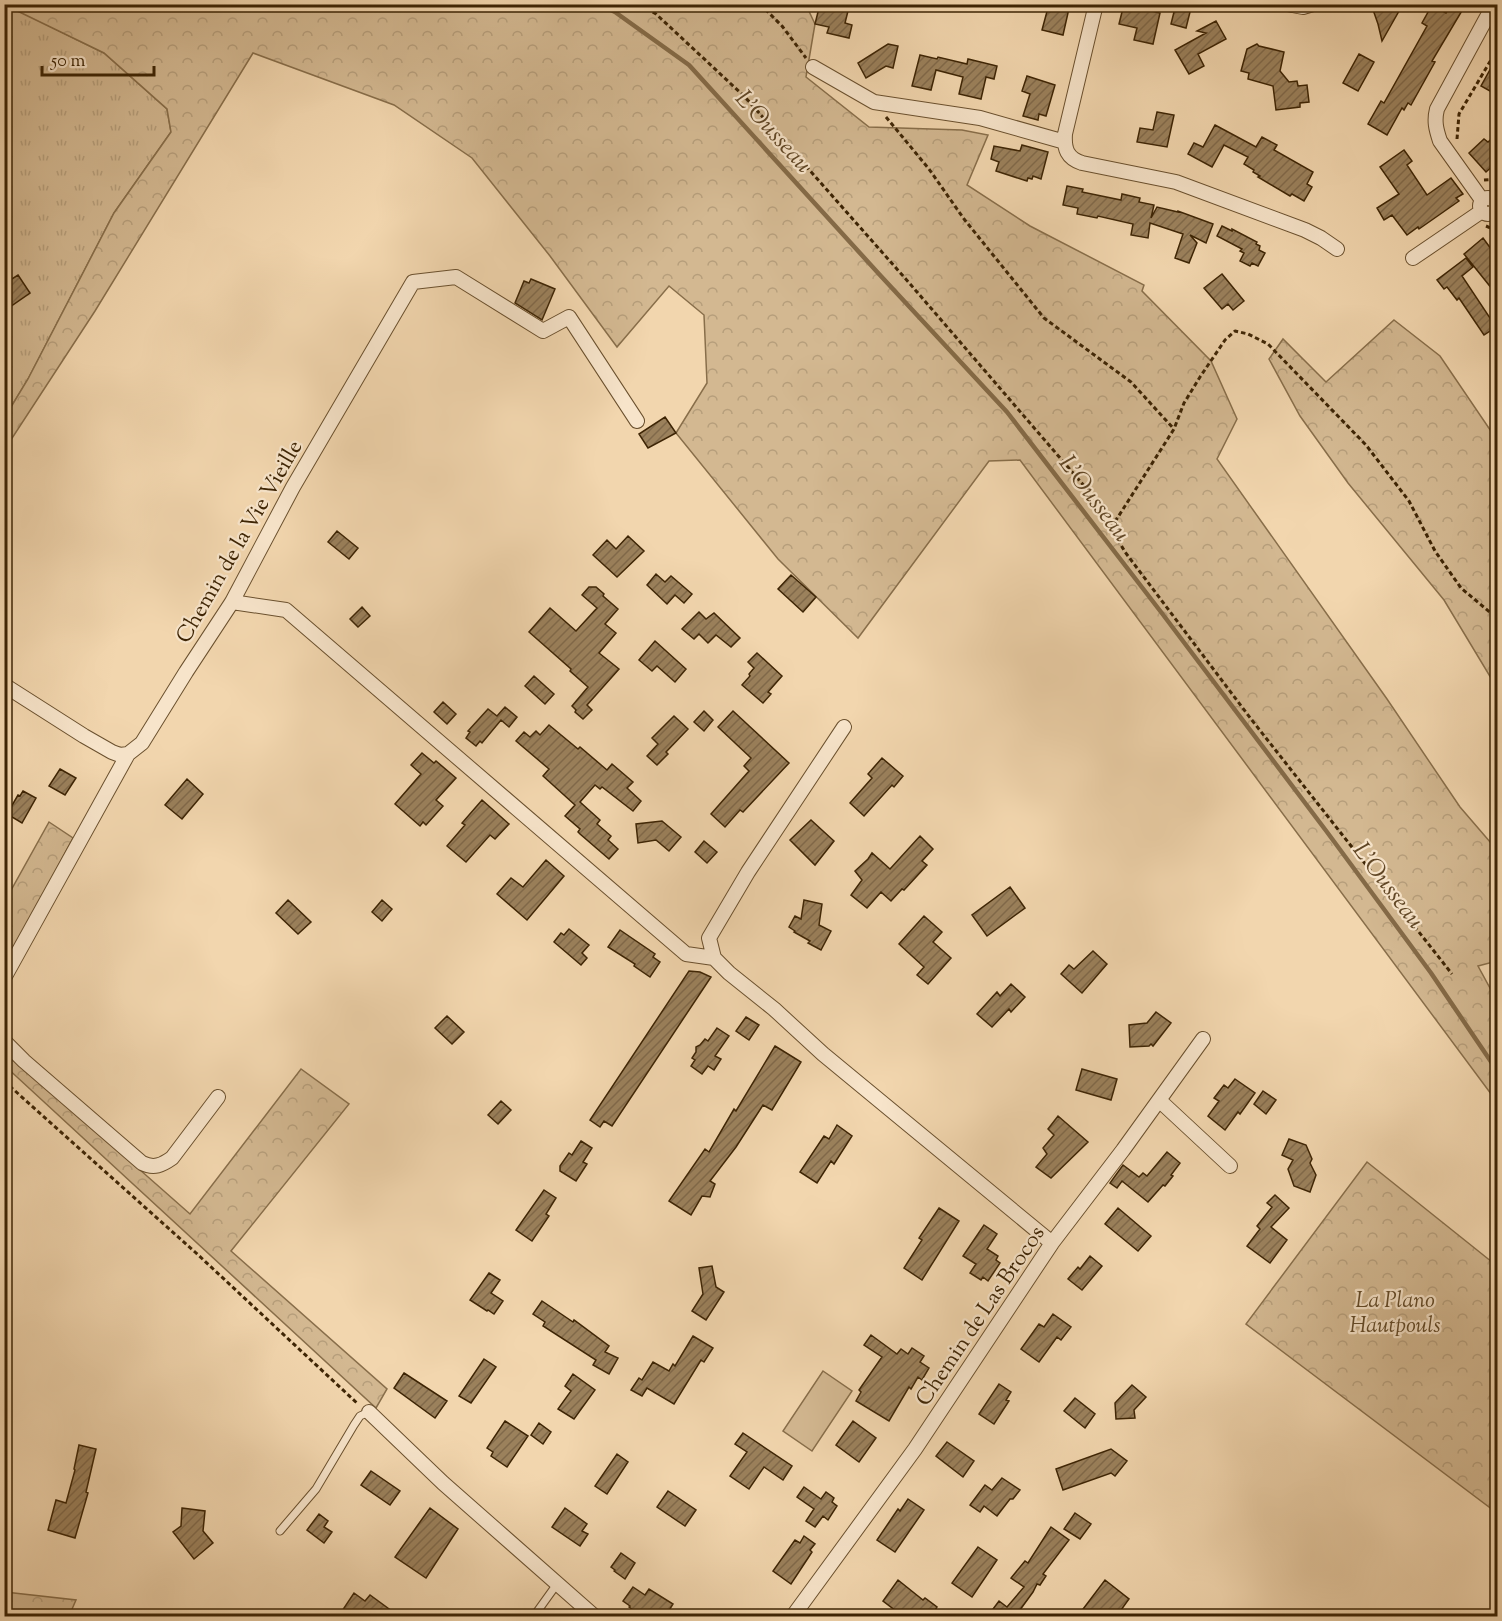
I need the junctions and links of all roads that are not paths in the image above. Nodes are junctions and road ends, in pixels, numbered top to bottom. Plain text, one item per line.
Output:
1 (1096, 4) edge
2 (1287, 4) edge
3 (1312, 4) edge
4 (1494, 4) edge
5 (813, 67) road end
6 (1065, 142) junction
7 (1491, 206) edge
8 (1337, 249) dead end
9 (1413, 258) dead end
10 (637, 421) dead end
11 (232, 602) junction
12 (4, 685) edge
13 (844, 728) dead end
14 (128, 754) junction
15 (714, 958) junction
16 (4, 978) edge
17 (1203, 1039) dead end
18 (4, 1041) edge
19 (218, 1097) dead end
20 (1159, 1100) junction
21 (1230, 1166) dead end
22 (1052, 1243) junction
23 (369, 1412) joint
24 (280, 1531) dead end
25 (557, 1584) junction
26 (534, 1617) edge
27 (594, 1617) edge
28 (793, 1617) edge

1 - 6 street
2 - 3 street
4 - 7 street
5 - 6 street
6 - 8 street
7 - 9 street
10 - 11 street, Chemin de la Vie Vieille
11 - 14 street, Chemin de la Vie Vieille
11 - 15 street
12 - 14 street
13 - 15 street
14 - 16 street, Chemin de la Vie Vieille
15 - 22 street
17 - 20 street, Chemin de Las Brocos
18 - 19 street
20 - 21 street
20 - 22 street, Chemin de Las Brocos
22 - 28 street, Chemin de Las Brocos
23 - 24 lane
23 - 25 street
25 - 26 lane
25 - 27 street

